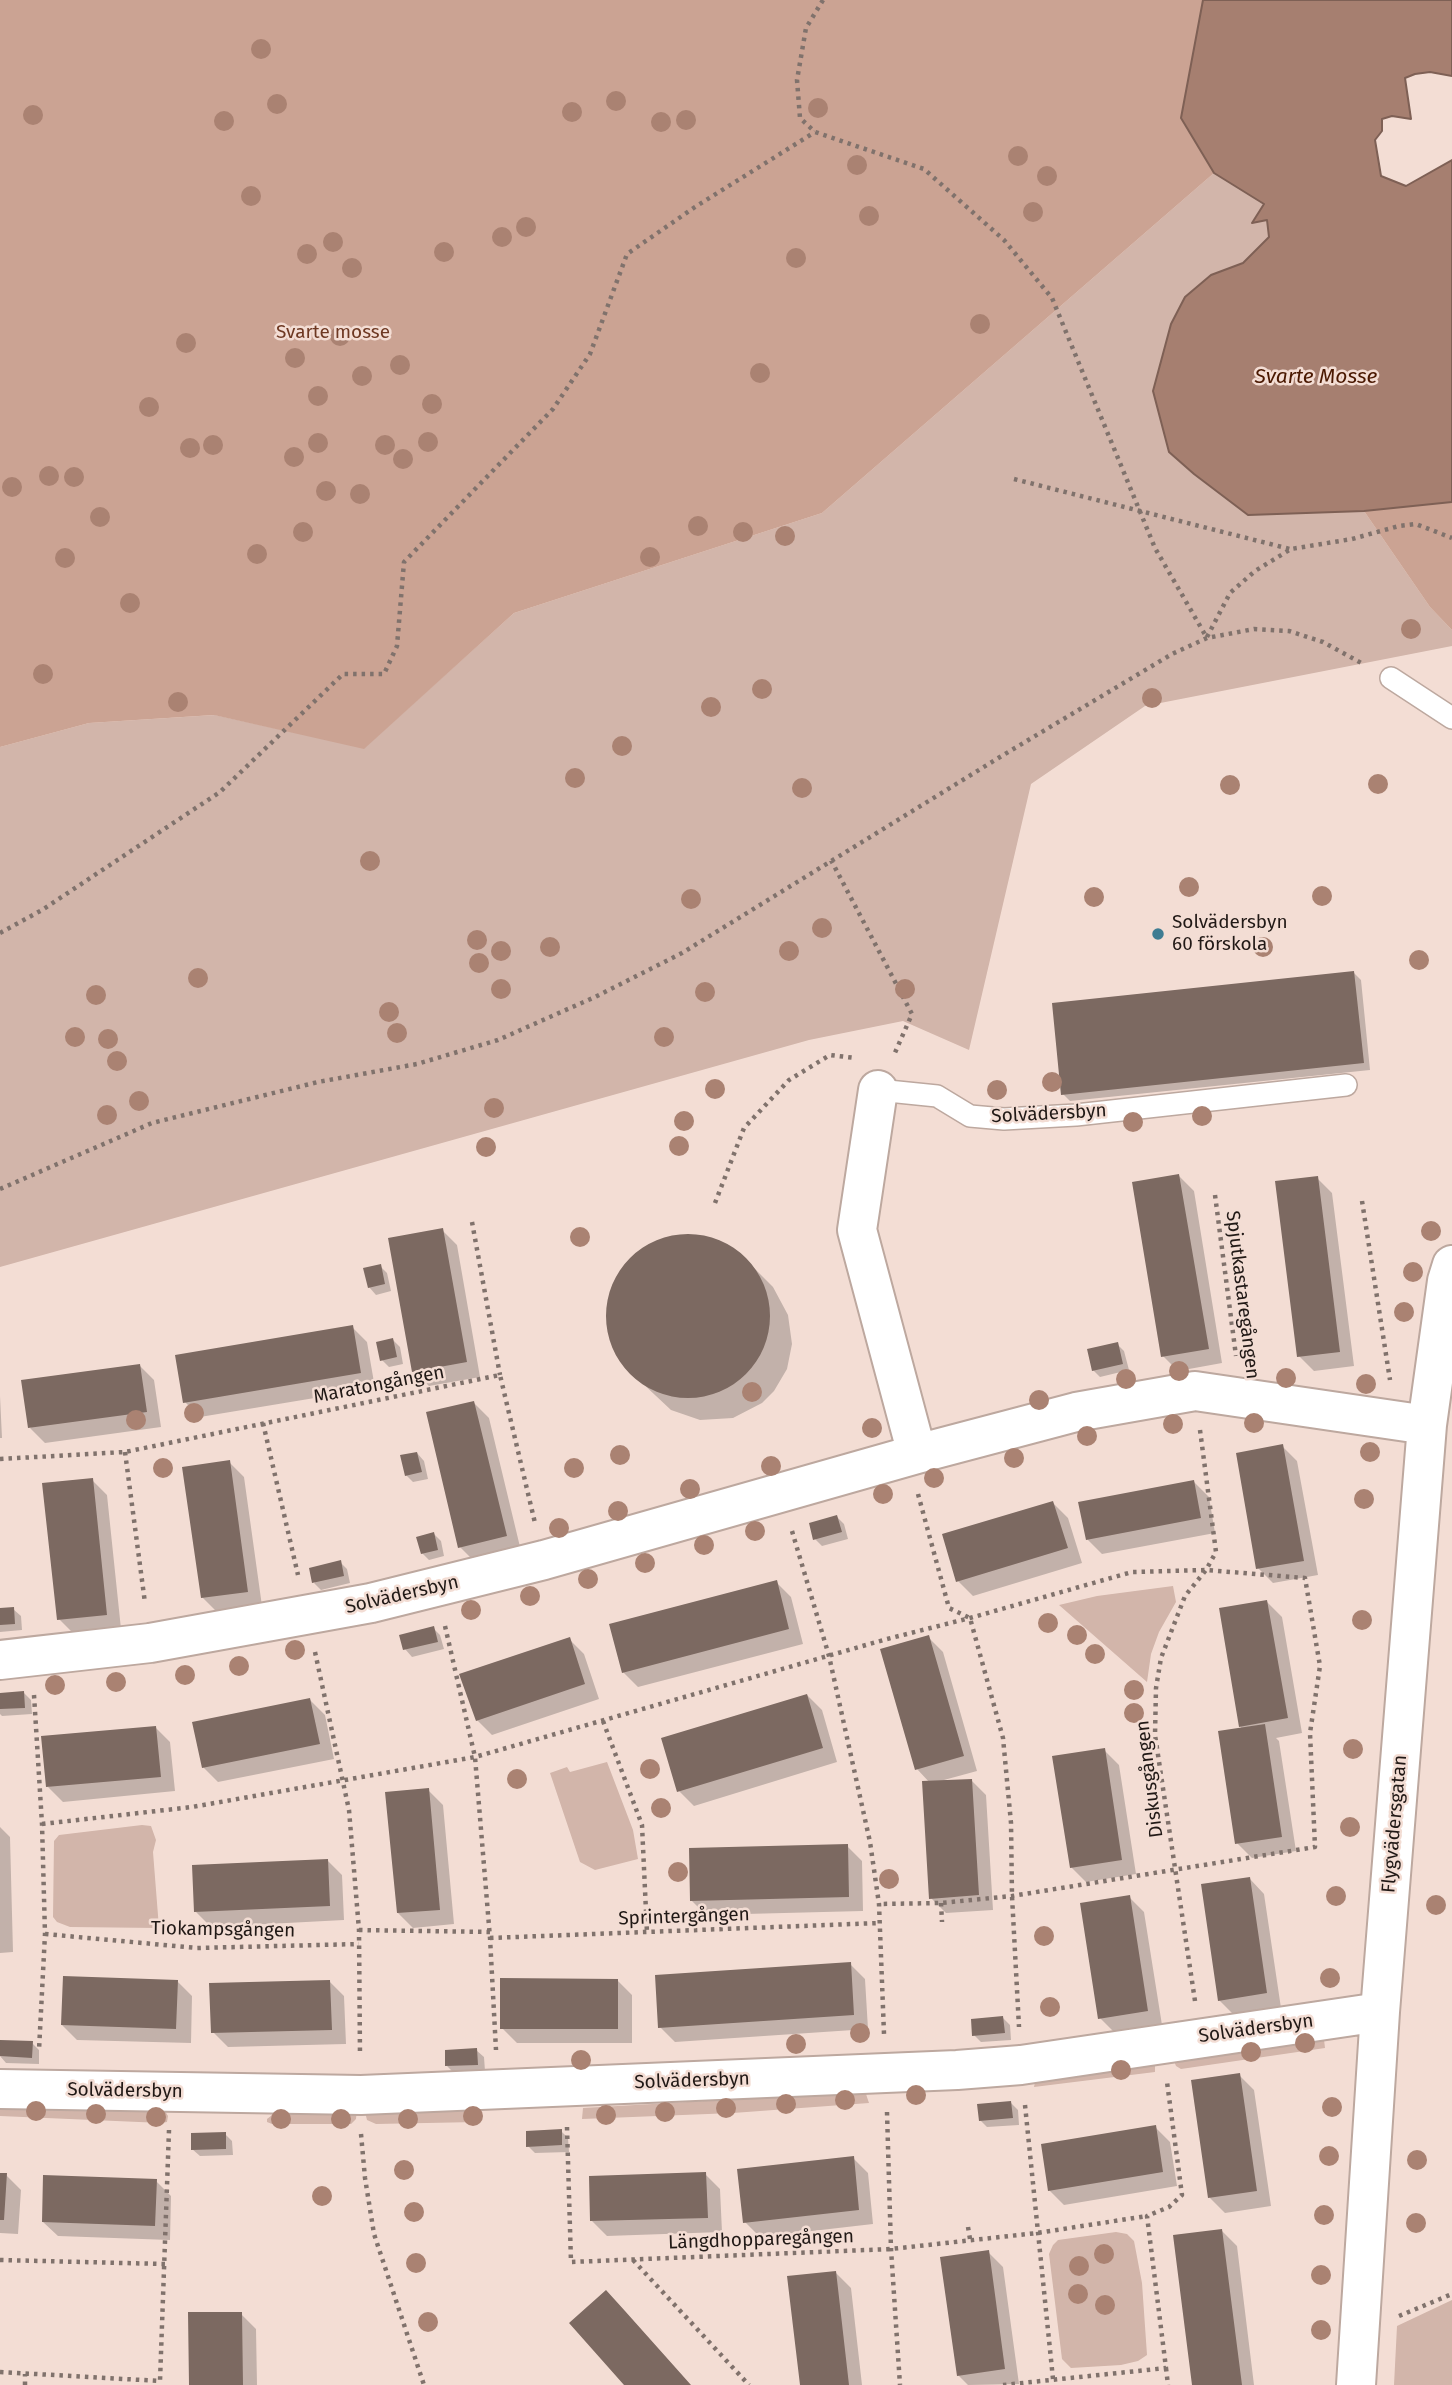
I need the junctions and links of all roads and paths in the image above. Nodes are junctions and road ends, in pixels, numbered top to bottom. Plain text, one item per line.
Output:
1 (822, 0) edge
2 (815, 132) junction
3 (1014, 479) dead end
4 (1138, 508) junction
5 (1452, 538) edge
6 (1291, 549) junction
7 (1207, 638) junction
8 (1391, 678) joint
9 (1452, 718) edge
10 (831, 860) junction
11 (0, 933) edge
12 (1346, 1085) dead end
13 (878, 1090) junction
14 (0, 1189) edge
15 (1215, 1195) dead end
16 (1362, 1201) dead end
17 (715, 1203) dead end
18 (472, 1222) dead end
19 (1452, 1265) edge
20 (500, 1375) junction
21 (1195, 1391) junction
22 (1242, 1399) junction
23 (1387, 1419) junction
24 (263, 1423) junction
25 (1427, 1425) junction
26 (125, 1452) junction
27 (912, 1455) junction
28 (0, 1460) edge
29 (781, 1494) junction
30 (544, 1560) junction
31 (1206, 1570) junction
32 (437, 1587) junction
33 (308, 1616) junction
34 (970, 1618) junction
35 (150, 1643) junction
36 (829, 1656) junction
37 (16, 1659) edge
38 (603, 1721) junction
39 (475, 1757) junction
40 (343, 1782) junction
41 (42, 1824) junction
42 (1176, 1870) junction
43 (1012, 1896) junction
44 (941, 1903) junction
45 (879, 1904) junction
46 (943, 1922) dead end
47 (879, 1923) junction
48 (359, 1930) junction
49 (647, 1933) junction
50 (45, 1934) junction
51 (490, 1935) junction
52 (359, 1944) junction
53 (1380, 2012) junction
54 (1200, 2037) junction
55 (1162, 2043) junction
56 (1021, 2065) junction
57 (886, 2072) junction
58 (566, 2086) junction
59 (19, 2089) edge
60 (498, 2089) junction
61 (170, 2092) junction
62 (360, 2095) junction
63 (1147, 2216) junction
64 (968, 2227) dead end
65 (1038, 2234) junction
66 (970, 2239) junction
67 (891, 2249) junction
68 (633, 2259) junction
69 (0, 2260) edge
70 (166, 2264) junction
71 (1452, 2294) edge
72 (1359, 2333) junction
73 (1166, 2368) junction
74 (0, 2372) edge
75 (25, 2374) junction
76 (1054, 2379) junction
77 (160, 2383) edge
78 (1039, 2383) edge
79 (25, 2385) edge
80 (424, 2385) edge
81 (749, 2385) edge
82 (900, 2385) edge
83 (1003, 2385) edge
84 (1168, 2385) edge
85 (1356, 2385) edge

1 - 2 path
2 - 4 path
2 - 11 path
3 - 4 path
4 - 6 path
4 - 7 path
5 - 6 path
6 - 7 path
7 - 8 path
7 - 10 path
8 - 9 lane
10 - 13 path
10 - 14 path
12 - 13 lane, Solvädersbyn
13 - 17 path
13 - 27 street
15 - 22 path, Spjutkastaregången
16 - 23 path
18 - 20 path
19 - 25 street, Flygvädersgatan
20 - 24 path, Maratongången
20 - 30 path
21 - 22 street, Solvädersbyn
21 - 27 street, Solvädersbyn
21 - 31 path, Diskusgången
22 - 23 street, Solvädersbyn
23 - 25 street, Solvädersbyn
24 - 26 path, Maratongången
24 - 33 path
25 - 53 street, Flygvädersgatan
26 - 28 path, Maratongången
26 - 35 path
27 - 29 street, Solvädersbyn
27 - 34 path
29 - 30 street, Solvädersbyn
29 - 36 path
30 - 32 street, Solvädersbyn
31 - 34 path
31 - 42 path, Diskusgången
31 - 42 path
32 - 33 street, Solvädersbyn
32 - 39 path
33 - 35 street, Solvädersbyn
33 - 40 path
34 - 36 path
34 - 43 path
35 - 37 street, Solvädersbyn
36 - 38 path
36 - 45 path
37 - 41 path
38 - 39 path
38 - 49 path
39 - 40 path
39 - 51 path
40 - 41 path
40 - 48 path
41 - 50 path
42 - 43 path
42 - 54 path, Diskusgången
43 - 44 path
43 - 56 path
44 - 45 path
44 - 46 path
45 - 47 path
47 - 49 path, Sprintergången
47 - 57 path
48 - 51 path, Sprintergången
48 - 52 path
49 - 51 path, Sprintergången
50 - 52 path, Tiokampsgången
50 - 59 path
51 - 60 path
52 - 62 path
53 - 54 street, Solvädersbyn
53 - 72 street, Flygvädersgatan
54 - 55 street, Solvädersbyn
55 - 56 street, Solvädersbyn
55 - 63 path
56 - 57 street, Solvädersbyn
56 - 65 path
57 - 58 street, Solvädersbyn
57 - 67 path
58 - 60 street, Solvädersbyn
58 - 68 path, Längdhopparegången
59 - 61 street, Solvädersbyn
60 - 62 street, Solvädersbyn
61 - 62 street, Solvädersbyn
61 - 70 path
62 - 80 path
63 - 65 path, Längdhopparegången
63 - 73 path
64 - 66 path
65 - 66 path, Längdhopparegången
65 - 76 path
66 - 67 path, Längdhopparegången
67 - 68 path, Längdhopparegången
67 - 82 path
68 - 81 path
69 - 70 path
70 - 77 path
71 - 72 path
72 - 85 street, Flygvädersgatan
73 - 76 path
73 - 84 path
74 - 75 path
75 - 77 path
75 - 79 path
76 - 78 path
78 - 83 path

